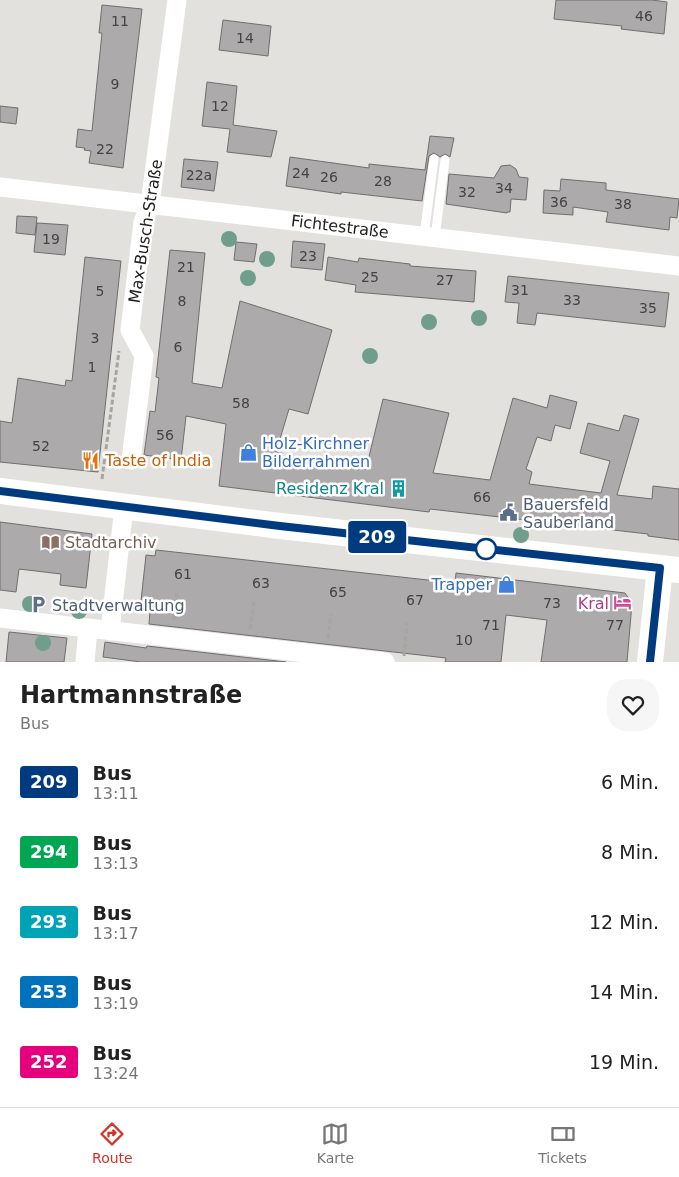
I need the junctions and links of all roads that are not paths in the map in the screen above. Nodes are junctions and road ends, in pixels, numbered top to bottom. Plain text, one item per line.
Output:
1 (176, 0) edge
2 (434, 159) dead end
3 (445, 160) dead end
4 (0, 187) edge
5 (150, 204) junction
6 (430, 237) junction
7 (679, 266) edge
8 (131, 460) dead end
9 (0, 491) edge
10 (124, 506) junction
11 (670, 569) edge
12 (0, 618) edge
13 (88, 628) junction
14 (110, 631) junction
15 (304, 658) edge
16 (84, 662) edge
17 (385, 662) edge
18 (650, 662) edge

1 - 5 street, Max-Busch-Straße
2 - 6 lane
3 - 6 lane
4 - 5 street, Fichtestraße
5 - 6 street, Fichtestraße
5 - 8 street, Max-Busch-Straße
6 - 7 street, Fichtestraße
9 - 10 main road
10 - 11 main road
10 - 14 street
11 - 18 main road
12 - 13 street
13 - 14 street
13 - 16 street
14 - 15 street
15 - 17 street

